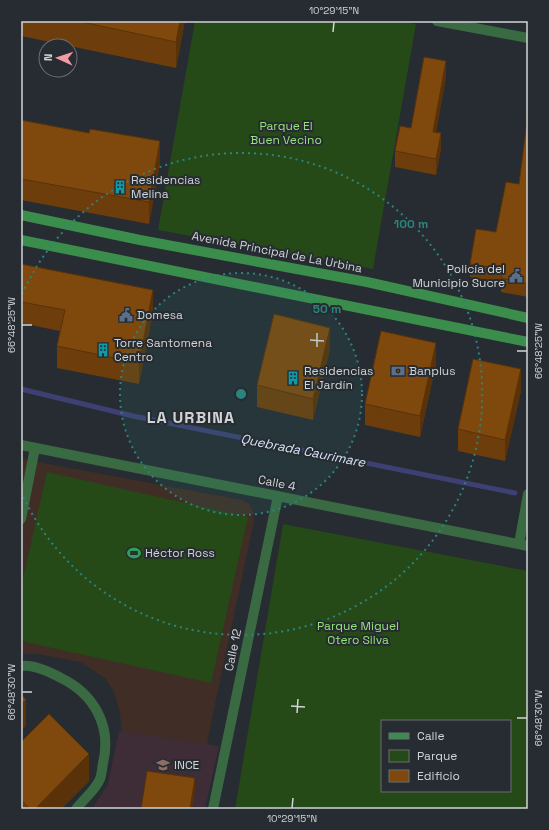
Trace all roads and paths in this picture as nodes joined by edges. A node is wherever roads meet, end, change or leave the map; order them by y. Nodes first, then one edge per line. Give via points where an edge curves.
1 (437, 21) edge
2 (528, 38) edge
3 (21, 215) edge
4 (21, 240) edge
5 (528, 318) edge
6 (528, 342) edge
7 (21, 445) edge
8 (35, 448) junction
9 (528, 494) edge
10 (278, 496) junction
11 (21, 519) edge
12 (523, 545) edge
13 (21, 666) edge
14 (76, 809) edge
15 (213, 809) edge

1 - 2 street
3 - 5 main road, Avenida Principal de La Urbina via 367,282
4 - 6 main road
7 - 8 street, Calle 4
8 - 10 street, Calle 4
8 - 11 street
9 - 12 street
10 - 12 street, Calle 4
10 - 15 street, Calle 12
13 - 14 street via 48,671 70,682 88,696 101,716 106,740 99,780

